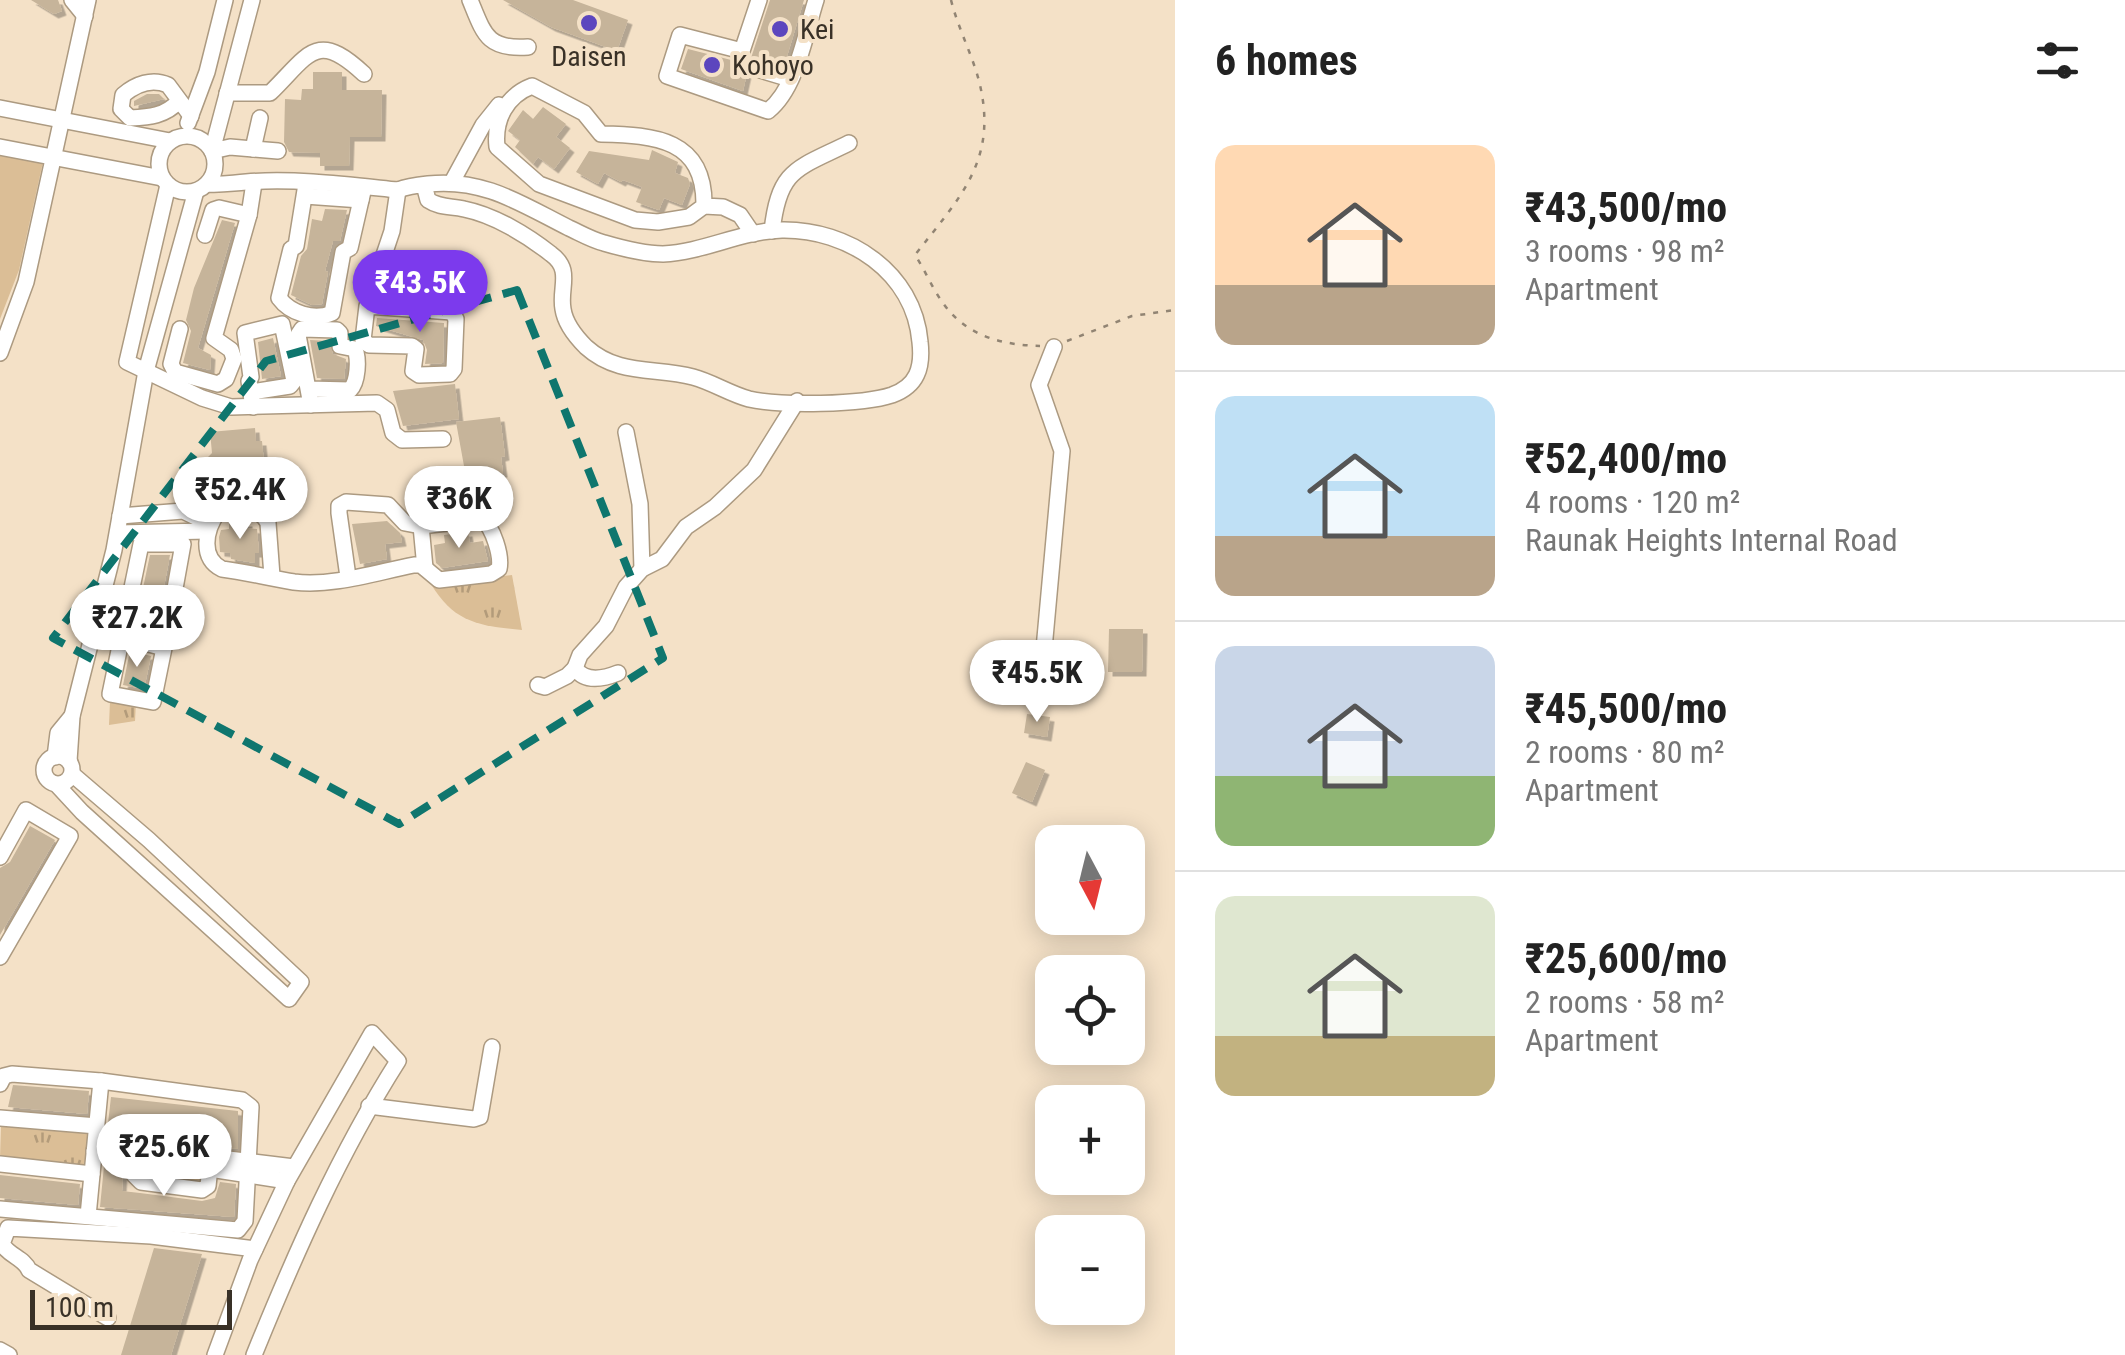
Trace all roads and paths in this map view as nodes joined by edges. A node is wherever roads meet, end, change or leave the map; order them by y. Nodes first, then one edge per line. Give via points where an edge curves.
1 (72, 0) edge
2 (225, 0) edge
3 (252, 0) edge
4 (470, 0) edge
5 (759, 0) edge
6 (816, 0) edge
7 (951, 0) edge
8 (87, 8) edge
9 (528, 47) dead end
10 (760, 70) dead end
11 (364, 74) dead end
12 (790, 79) junction
13 (228, 93) junction
14 (178, 101) dead end
15 (500, 102) dead end
16 (0, 108) edge
17 (190, 116) junction
18 (260, 118) dead end
19 (63, 120) junction
20 (176, 138) junction
21 (849, 143) dead end
22 (0, 147) edge
23 (254, 149) junction
24 (212, 151) junction
25 (278, 151) dead end
26 (52, 157) junction
27 (206, 181) junction
28 (165, 182) junction
29 (452, 182) junction
30 (249, 183) junction
31 (424, 185) junction
32 (305, 190) junction
33 (398, 190) junction
34 (363, 194) junction
35 (704, 206) junction
36 (249, 216) junction
37 (772, 231) junction
38 (752, 234) junction
39 (205, 235) dead end
40 (367, 306) junction
41 (1175, 310) edge
42 (180, 329) dead end
43 (1054, 347) junction
44 (0, 353) edge
45 (146, 370) junction
46 (310, 397) junction
47 (252, 400) junction
48 (797, 401) junction
49 (626, 432) dead end
50 (443, 438) dead end
51 (421, 526) junction
52 (208, 528) junction
53 (117, 533) junction
54 (139, 554) junction
55 (426, 568) junction
56 (642, 569) junction
57 (272, 576) junction
58 (348, 578) junction
59 (130, 597) junction
60 (99, 618) junction
61 (123, 630) junction
62 (574, 668) junction
63 (618, 673) dead end
64 (1042, 682) dead end
65 (538, 685) dead end
66 (65, 764) junction
67 (58, 785) junction
68 (0, 857) edge
69 (0, 957) edge
70 (492, 1048) dead end
71 (101, 1080) junction
72 (0, 1084) edge
73 (369, 1106) junction
74 (0, 1118) edge
75 (97, 1126) junction
76 (94, 1151) junction
77 (136, 1156) junction
78 (211, 1163) junction
79 (0, 1164) edge
80 (249, 1168) junction
81 (92, 1174) junction
82 (290, 1174) junction
83 (0, 1209) edge
84 (88, 1216) junction
85 (255, 1249) junction
86 (108, 1318) dead end
87 (0, 1350) edge
88 (8, 1355) edge
89 (215, 1355) edge
90 (254, 1355) edge

1 - 8 street
2 - 17 street
3 - 13 street
4 - 9 street via 493,42
5 - 12 street via 742,51 680,35 667,76 768,112
6 - 12 street
7 - 43 path via 979,82 983,154 967,189 915,254 942,302 982,337
8 - 19 street
10 - 12 street
11 - 13 street via 326,48 313,51 270,92
13 - 24 street
14 - 17 street
15 - 29 street
16 - 19 street
17 - 20 street
18 - 23 street
19 - 20 street
19 - 26 street
20 - 24 street via 200,139
20 - 28 street via 160,154
21 - 37 street via 798,168 783,185
22 - 26 street
23 - 24 street
23 - 25 street
24 - 27 street
26 - 28 street
26 - 44 street via 26,282
27 - 28 street via 186,192
27 - 30 street via 238,175
27 - 45 street
28 - 45 street via 127,362
29 - 31 street
29 - 38 street via 489,188 600,243 661,254
30 - 32 street
30 - 36 street
31 - 33 street
31 - 48 street via 434,204 513,229 556,257 566,276 562,306 568,325 587,348 622,369 691,376 751,399
32 - 34 street
32 - 34 street via 279,298 292,312 325,316 332,313 342,252 350,248
33 - 34 street
33 - 40 street
35 - 35 street via 689,217 635,220 538,184 497,147 501,112 532,86 584,113 601,134 659,138 689,155 704,188
35 - 38 street via 740,215
36 - 39 street via 213,210
36 - 42 street via 214,338 234,359 226,379 218,384 174,372
37 - 38 street
37 - 48 street via 826,235 870,254 913,307 920,342 918,377 906,390 873,401
40 - 40 street via 452,312 454,369 418,374 412,346 369,344
41 - 43 path via 1132,316
43 - 64 street via 1039,385 1062,451
45 - 47 street via 232,408
45 - 53 street
46 - 46 street via 298,335 336,330 340,346 358,354 354,386
46 - 47 street
46 - 50 street via 378,403 402,440
47 - 47 street via 245,333 282,324 294,381
48 - 56 street via 754,470 686,527 662,559
49 - 56 street via 640,504
51 - 55 street
51 - 55 street via 486,521 501,561 491,574 439,580
51 - 58 street via 406,523 388,505 342,503
52 - 53 street
52 - 57 street via 208,556 218,568
52 - 57 street via 218,512 253,510 264,516
53 - 54 street
53 - 60 street
54 - 59 street
54 - 59 street via 142,544 183,544 172,605
55 - 58 street via 414,564
56 - 62 street
57 - 58 street via 294,582
59 - 61 street
60 - 61 street
60 - 66 street
61 - 61 street via 164,648 153,702 110,694
62 - 63 street via 590,678
62 - 65 street
66 - 67 street via 66,782
66 - 67 street via 45,765 49,782
66 - 67 street via 301,982 288,998
68 - 69 street via 28,810 70,836
70 - 73 street via 480,1116 474,1119
71 - 72 street via 12,1074
71 - 75 street
71 - 80 street via 248,1103
73 - 82 street via 398,1061 372,1032
73 - 90 street
74 - 75 street
75 - 76 street
76 - 77 street
76 - 81 street
77 - 78 street via 134,1175 141,1182 206,1189
77 - 78 street via 138,1136 148,1127 210,1134
78 - 80 street
79 - 81 street
80 - 82 street
80 - 84 street via 245,1221 238,1230
81 - 84 street
82 - 85 street
83 - 84 street
85 - 86 street via 8,1228 6,1252
85 - 89 street
87 - 88 street

